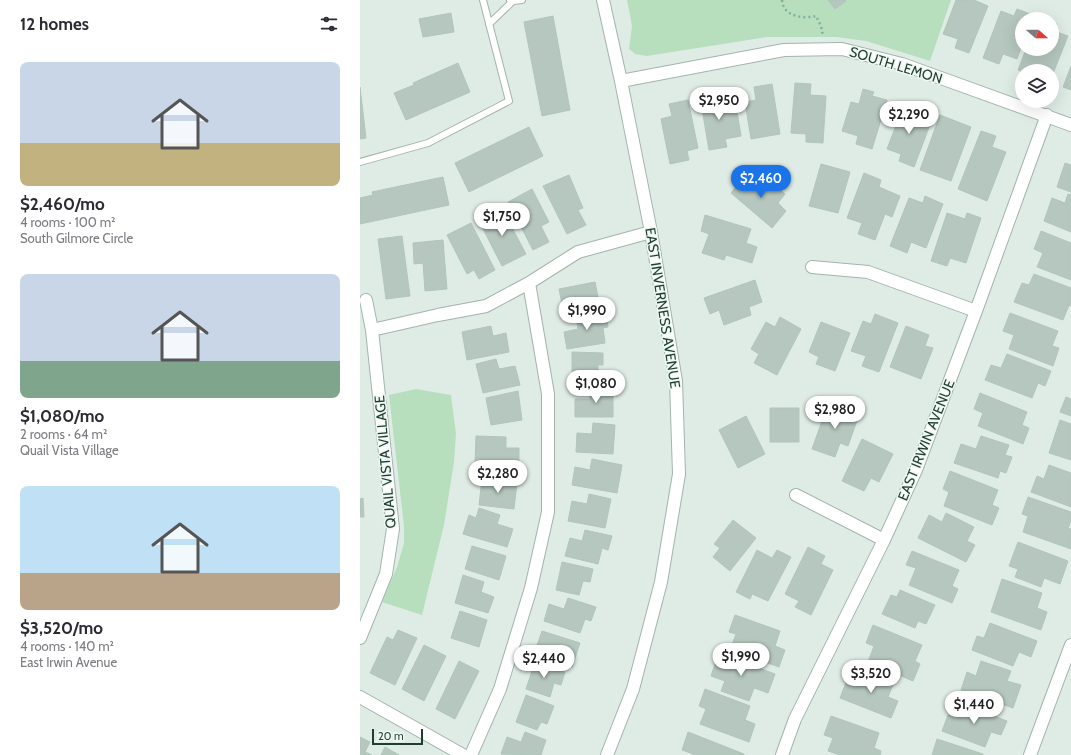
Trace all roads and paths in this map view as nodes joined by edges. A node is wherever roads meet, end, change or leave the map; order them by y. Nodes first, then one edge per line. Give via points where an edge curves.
1 (483, 0) edge
2 (522, 0) edge
3 (603, 0) edge
4 (782, 0) edge
5 (511, 1) edge
6 (489, 24) junction
7 (826, 49) junction
8 (621, 81) junction
9 (1047, 115) junction
10 (1071, 125) edge
11 (360, 162) edge
12 (651, 232) junction
13 (812, 267) dead end
14 (529, 283) junction
15 (366, 300) dead end
16 (976, 311) junction
17 (372, 330) junction
18 (796, 495) dead end
19 (884, 540) junction
20 (360, 638) edge
21 (1071, 645) edge
22 (360, 697) edge
23 (463, 755) edge
24 (471, 755) edge
25 (607, 755) edge
26 (782, 755) edge
27 (1030, 755) edge

1 - 6 lane
2 - 5 lane
3 - 8 street, EAST INVERNESS AVENUE
4 - 7 path via 782,5 798,17 816,16
5 - 6 lane
6 - 11 lane via 509,101 428,144
7 - 8 street, SOUTH LEMON via 784,50
7 - 9 street, SOUTH LEMON via 842,49 902,64
8 - 12 street, EAST INVERNESS AVENUE
9 - 10 street, SOUTH LEMON
9 - 16 street, EAST IRWIN AVENUE
12 - 14 street via 578,252
12 - 25 street, EAST INVERNESS AVENUE via 676,381 679,474 661,582 632,689
13 - 16 street via 868,272
14 - 17 street via 486,306
14 - 24 street via 548,394 548,512 531,588 500,689
15 - 17 street, QUAIL VISTA VILLAGE
16 - 19 street, EAST IRWIN AVENUE via 916,470
17 - 20 street, QUAIL VISTA VILLAGE via 393,529 386,574
18 - 19 street
19 - 26 street, EAST IRWIN AVENUE via 795,719
21 - 27 street
22 - 23 street

